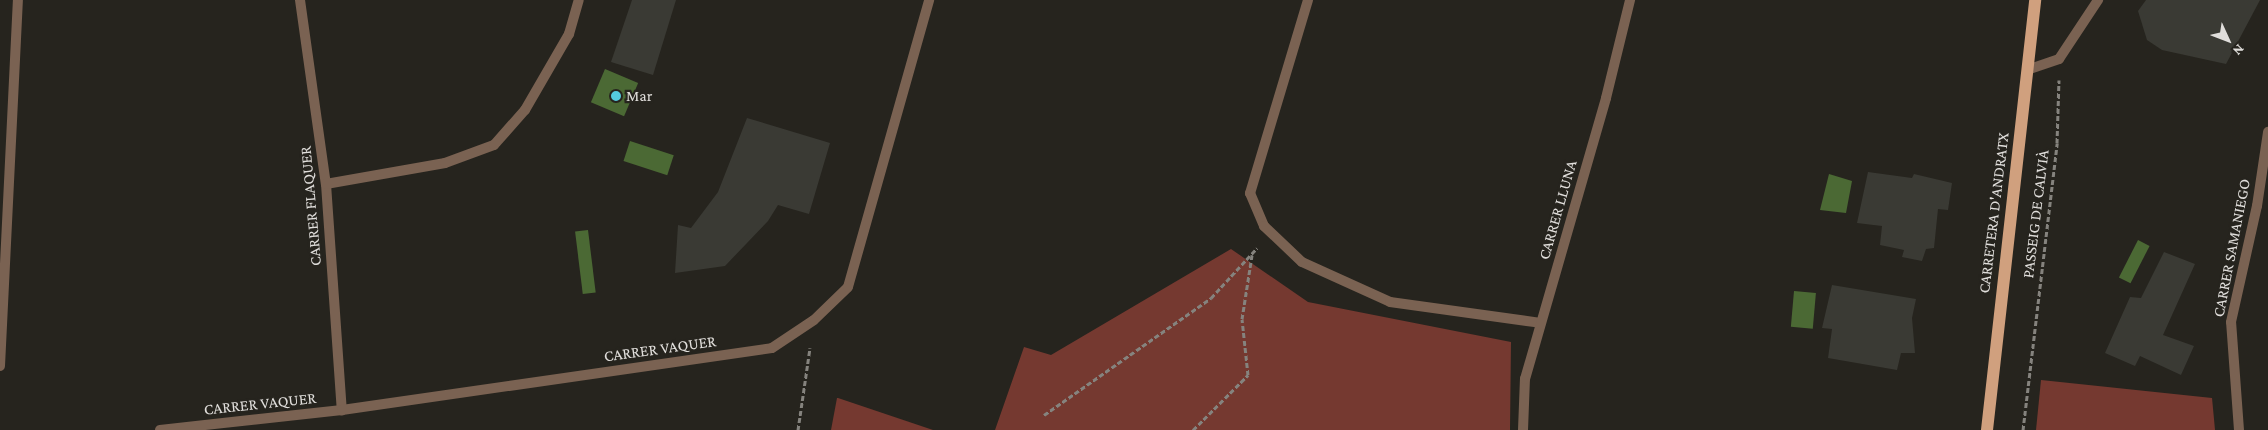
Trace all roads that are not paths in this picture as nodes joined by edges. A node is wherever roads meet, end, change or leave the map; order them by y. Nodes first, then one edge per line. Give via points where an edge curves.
1 (18, 0) edge
2 (300, 0) edge
3 (579, 0) edge
4 (929, 0) edge
5 (1308, 0) edge
6 (1630, 0) edge
7 (2035, 0) edge
8 (2098, 0) edge
9 (2027, 70) junction
10 (2268, 132) edge
11 (326, 184) junction
12 (1541, 323) junction
13 (0, 366) edge
14 (342, 410) junction
15 (160, 430) edge
16 (1523, 430) edge
17 (1987, 430) edge
18 (2238, 430) edge

1 - 13 street
2 - 11 street, CARRER FLAQUER
3 - 11 street via 569,34 525,110 494,145 445,163
4 - 14 street, CARRER VAQUER via 848,287 814,320 772,348
5 - 12 street via 1250,193 1264,226 1302,262 1390,302
6 - 12 street, CARRER LLUNA via 1606,98
7 - 9 main road, CARRETERA D'ANDRATX
8 - 9 street via 2059,59
9 - 17 main road, CARRETERA D'ANDRATX
10 - 18 street, CARRER SAMANIEGO via 2231,322
11 - 14 street, CARRER FLAQUER
12 - 16 street, CARRER LLUNA via 1524,379
14 - 15 street, CARRER VAQUER

